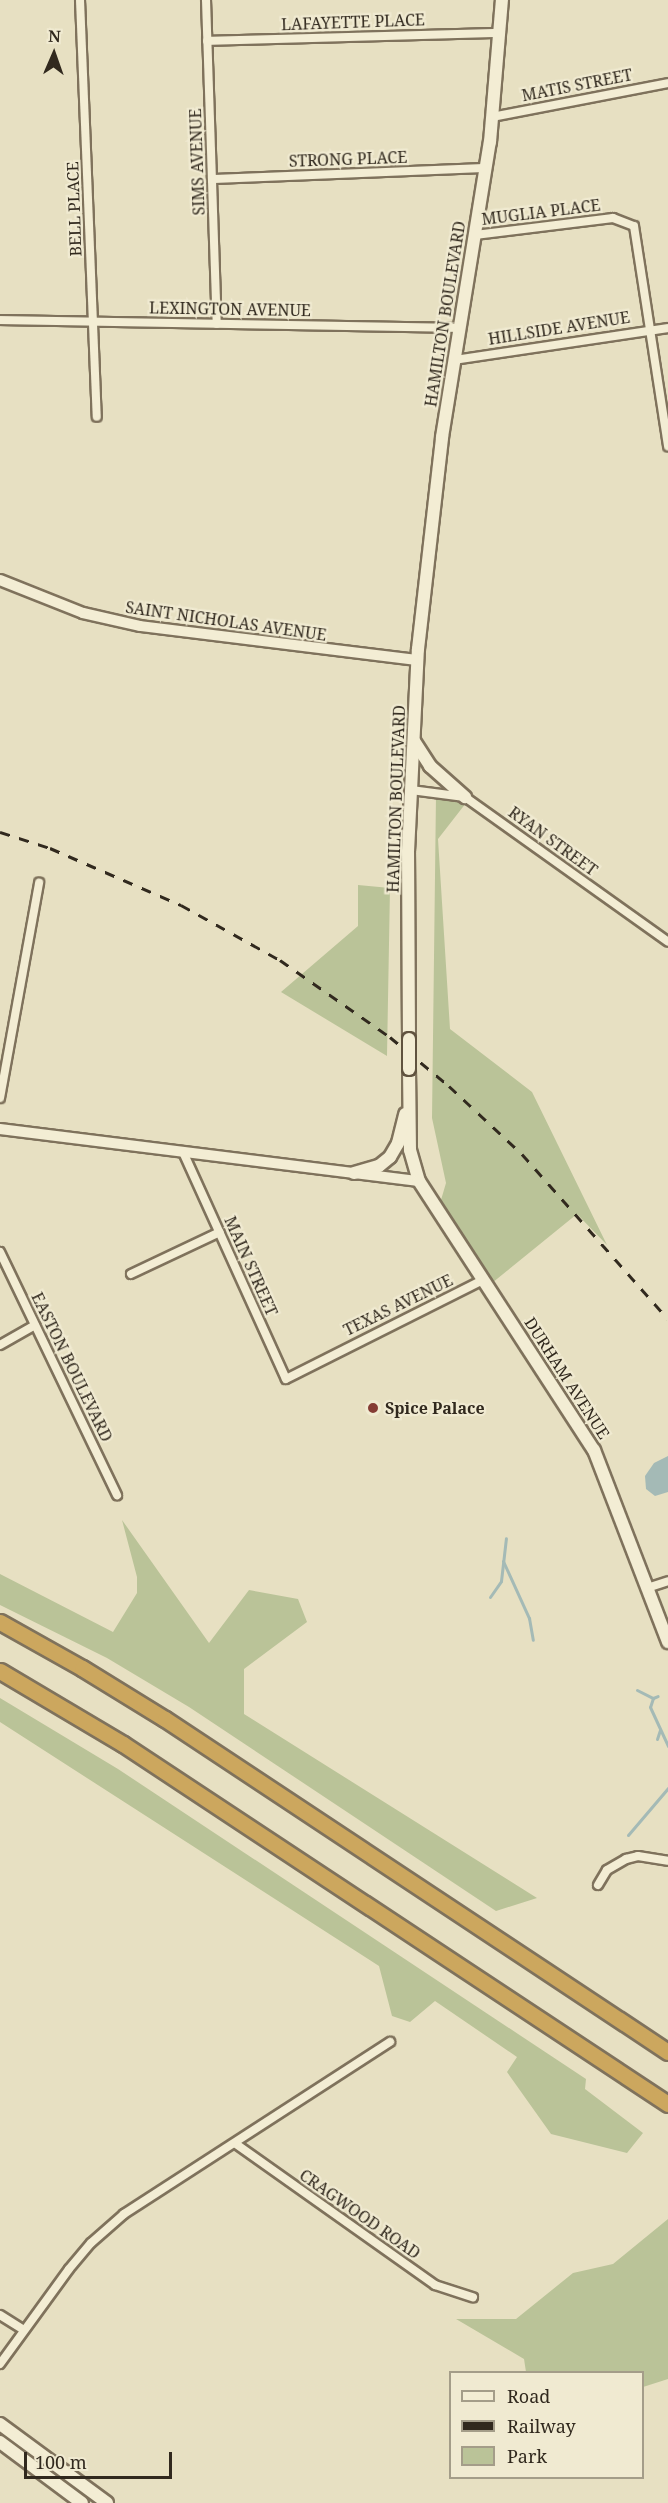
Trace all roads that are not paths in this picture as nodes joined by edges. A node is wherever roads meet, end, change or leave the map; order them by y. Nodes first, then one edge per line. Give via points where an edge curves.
1 (80, 0) edge
2 (206, 0) edge
3 (502, 0) edge
4 (499, 33) junction
5 (207, 41) junction
6 (668, 83) edge
7 (492, 117) junction
8 (486, 168) junction
9 (212, 179) junction
10 (475, 235) junction
11 (0, 320) edge
12 (93, 322) junction
13 (218, 324) junction
14 (459, 328) junction
15 (668, 328) edge
16 (648, 330) junction
17 (454, 360) junction
18 (97, 417) dead end
19 (668, 446) edge
20 (0, 580) edge
21 (418, 660) junction
22 (414, 740) junction
23 (411, 790) junction
24 (465, 797) junction
25 (39, 883) dead end
26 (668, 942) edge
27 (410, 1095) junction
28 (0, 1098) edge
29 (0, 1129) edge
30 (183, 1152) junction
31 (354, 1173) junction
32 (419, 1181) junction
33 (220, 1232) junction
34 (0, 1252) edge
35 (131, 1274) dead end
36 (483, 1280) junction
37 (35, 1325) junction
38 (0, 1345) edge
39 (298, 1370) joint
40 (117, 1495) dead end
41 (668, 1581) edge
42 (647, 1588) junction
43 (0, 1622) edge
44 (668, 1642) edge
45 (0, 1671) edge
46 (668, 1861) edge
47 (598, 1885) dead end
48 (390, 2042) dead end
49 (668, 2052) edge
50 (668, 2104) edge
51 (236, 2144) junction
52 (473, 2297) dead end
53 (0, 2315) edge
54 (24, 2330) junction
55 (0, 2364) edge
56 (0, 2424) edge
57 (0, 2442) edge
58 (82, 2503) edge
59 (107, 2503) edge

1 - 12 street, BELL PLACE
2 - 5 street, SIMS AVENUE
3 - 4 main road, HAMILTON BOULEVARD
4 - 5 street, LAFAYETTE PLACE
4 - 7 main road, HAMILTON BOULEVARD
5 - 9 street, SIMS AVENUE
6 - 7 street, MATIS STREET
7 - 8 main road, HAMILTON BOULEVARD
8 - 9 street, STRONG PLACE
8 - 10 main road, HAMILTON BOULEVARD
9 - 13 street, SIMS AVENUE
10 - 14 main road, HAMILTON BOULEVARD
10 - 16 street, MUGLIA PLACE via 610,218 634,226
11 - 12 street, LEXINGTON AVENUE
12 - 13 street, LEXINGTON AVENUE
12 - 18 street, BELL PLACE
13 - 14 street, LEXINGTON AVENUE
14 - 17 main road, HAMILTON BOULEVARD
15 - 16 street, HILLSIDE AVENUE
16 - 17 street, HILLSIDE AVENUE
16 - 19 street
17 - 21 main road, HAMILTON BOULEVARD
20 - 21 street, SAINT NICHOLAS AVENUE via 82,613 140,627
21 - 22 main road, HAMILTON BOULEVARD
22 - 23 main road, HAMILTON BOULEVARD
22 - 24 main road via 430,766
23 - 24 street, RYAN STREET
23 - 27 main road, HAMILTON BOULEVARD, bridge
24 - 26 street, RYAN STREET
25 - 28 street
27 - 31 main road via 398,1143 390,1157 379,1166
27 - 32 main road, HAMILTON BOULEVARD via 410,1150
29 - 30 street
30 - 31 street
30 - 33 street, MAIN STREET
31 - 32 street
32 - 36 main road, DURHAM AVENUE
33 - 35 street
33 - 39 street, MAIN STREET via 286,1379
34 - 37 street, EASTON BOULEVARD
36 - 39 street, TEXAS AVENUE
36 - 42 main road, DURHAM AVENUE via 594,1450
37 - 38 street
37 - 40 street, EASTON BOULEVARD
41 - 42 street
42 - 44 main road, DURHAM AVENUE
43 - 49 highway via 165,1719
45 - 50 highway via 123,1744
46 - 47 street via 626,1859 607,1870
48 - 51 street
51 - 52 street, CRAGWOOD ROAD via 435,2285
51 - 54 street via 124,2214 97,2237
53 - 54 street
54 - 55 street
56 - 59 main road
57 - 58 main road

